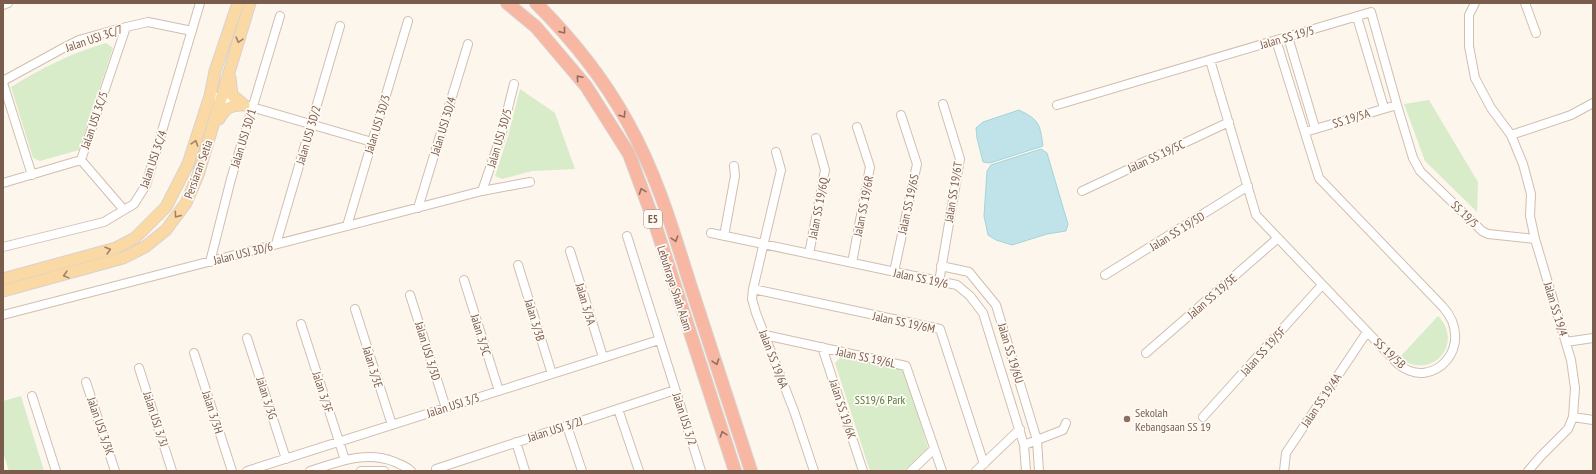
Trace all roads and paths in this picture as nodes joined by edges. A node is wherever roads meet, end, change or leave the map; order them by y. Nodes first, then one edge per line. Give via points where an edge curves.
1 (8, 3) edge
2 (200, 3) edge
3 (238, 3) edge
4 (250, 3) edge
5 (507, 3) edge
6 (536, 3) edge
7 (1475, 3) edge
8 (1525, 3) edge
9 (3, 5) edge
10 (280, 16) dead end
11 (1357, 17) junction
12 (408, 21) dead end
13 (340, 26) dead end
14 (126, 27) junction
15 (192, 31) junction
16 (1536, 33) dead end
17 (1288, 37) junction
18 (1276, 40) junction
19 (468, 44) dead end
20 (1210, 60) junction
21 (229, 73) junction
22 (3, 82) edge
23 (514, 84) dead end
24 (210, 96) junction
25 (222, 98) junction
26 (1593, 103) edge
27 (943, 104) dead end
28 (1057, 105) dead end
29 (1397, 105) junction
30 (248, 106) junction
31 (1384, 108) junction
32 (901, 115) dead end
33 (1229, 122) junction
34 (311, 124) junction
35 (857, 128) dead end
36 (1316, 128) junction
37 (212, 131) junction
38 (1305, 132) junction
39 (1511, 135) junction
40 (816, 138) dead end
41 (372, 142) junction
42 (776, 152) dead end
43 (1413, 158) joint
44 (81, 160) junction
45 (734, 166) dead end
46 (32, 174) junction
47 (530, 182) dead end
48 (3, 183) edge
49 (1248, 186) junction
50 (482, 191) junction
51 (1082, 191) dead end
52 (418, 208) junction
53 (124, 210) junction
54 (347, 226) junction
55 (711, 233) dead end
56 (627, 236) dead end
57 (724, 236) junction
58 (1278, 238) junction
59 (1535, 239) junction
60 (276, 244) junction
61 (765, 245) junction
62 (3, 247) edge
63 (570, 251) dead end
64 (808, 254) junction
65 (210, 262) junction
66 (852, 263) junction
67 (518, 265) dead end
68 (941, 266) junction
69 (894, 272) junction
70 (1106, 275) dead end
71 (3, 279) edge
72 (464, 280) dead end
73 (939, 282) junction
74 (1322, 284) junction
75 (753, 289) junction
76 (3, 291) edge
77 (410, 294) dead end
78 (355, 309) dead end
79 (3, 315) edge
80 (301, 324) dead end
81 (1367, 332) junction
82 (765, 335) junction
83 (247, 338) dead end
84 (1593, 338) edge
85 (659, 340) junction
86 (1566, 342) junction
87 (822, 347) junction
88 (194, 353) dead end
89 (1146, 353) dead end
90 (603, 357) junction
91 (138, 368) dead end
92 (552, 374) junction
93 (86, 382) dead end
94 (675, 390) junction
95 (498, 391) junction
96 (32, 396) dead end
97 (446, 408) junction
98 (618, 409) junction
99 (1203, 417) dead end
100 (1573, 417) junction
101 (1593, 420) edge
102 (1066, 423) dead end
103 (392, 425) junction
104 (567, 426) junction
105 (1020, 429) junction
106 (1037, 440) junction
107 (339, 442) junction
108 (516, 442) junction
109 (1024, 445) junction
110 (934, 449) junction
111 (286, 459) junction
112 (345, 460) junction
113 (984, 464) junction
114 (436, 469) dead end
115 (56, 471) edge
116 (115, 471) edge
117 (172, 471) edge
118 (232, 471) edge
119 (247, 471) edge
120 (310, 471) edge
121 (361, 471) edge
122 (384, 471) edge
123 (411, 471) edge
124 (525, 471) edge
125 (582, 471) edge
126 (639, 471) edge
127 (701, 471) edge
128 (735, 471) edge
129 (751, 471) edge
130 (814, 471) edge
131 (863, 471) edge
132 (910, 471) edge
133 (942, 471) edge
134 (976, 471) edge
135 (1026, 471) edge
136 (1039, 471) edge
137 (1284, 471) edge
138 (1528, 471) edge

1 - 9 street
2 - 15 street, Jalan USJ 3C/4
3 - 24 main road, Persiaran Setia via 215,71
4 -> 21 main road, Persiaran Setia
128 -> 5 highway, Lebuhraya Shah Alam / E5 via 655,224 629,154 586,86 536,27
6 -> 129 highway, Lebuhraya Shah Alam / E5 via 557,24 594,70 628,123 653,175
7 - 39 street, Jalan SS 19/4 via 1469,15 1469,46 1476,78 1491,108
8 - 16 street
10 - 30 street, Jalan USJ 3D/1
11 - 17 street, Jalan SS 19/5
11 - 29 street, Jalan SS 19/5 via 1371,12
11 - 31 street
12 - 41 street, Jalan USJ 3D/3
13 - 34 street, Jalan USJ 3D/2
14 - 15 street, Jalan USJ 3C/7 via 148,22
14 - 22 street, Jalan USJ 3C/7 via 66,46
14 - 44 street, Jalan USJ 3C/5
15 - 53 street, Jalan USJ 3C/4 via 146,185 134,204
17 - 18 street, Jalan SS 19/5
17 - 36 street
18 - 20 street, Jalan SS 19/5
18 - 38 street, SS 19/5B
19 - 52 street, Jalan USJ 3D/4
20 - 28 street, Jalan SS 19/5
20 - 33 street, SS 19/5B
21 - 25 main road, Persiaran Setia
21 - 30 main road via 232,95
22 - 46 street
23 - 50 street, Jalan USJ 3D/5 via 501,136
24 - 25 street
71 -> 24 main road, Persiaran Setia via 116,248 135,238 166,207 178,186 188,164
25 - 30 street
25 - 37 main road, Persiaran Setia
26 - 39 street via 1571,115
27 - 68 street, Jalan SS 19/6T via 960,159
29 - 31 street, SS 19/5A
29 - 43 street, Jalan SS 19/5
30 - 34 street
30 - 37 main road via 233,105 228,108
30 - 65 street, Jalan USJ 3D/1
31 - 36 street, SS 19/5A
32 - 69 street, Jalan SS 19/6S via 917,164
33 - 49 street, SS 19/5B
33 - 51 street, Jalan SS 19/5C
34 - 41 street
34 - 60 street, Jalan USJ 3D/2
35 - 66 street, Jalan SS 19/6R via 870,167
36 - 38 street, SS 19/5A
37 -> 76 main road, Persiaran Setia via 198,176 186,203 166,230 145,247 122,258
38 - 81 street, SS 19/5B via 1319,178 1449,314 1456,338 1452,352 1444,363 1437,368 1420,372 1403,368
39 - 59 street, Jalan SS 19/4 via 1523,164 1531,194 1530,216
40 - 64 street, Jalan SS 19/6Q via 825,170
41 - 54 street, Jalan USJ 3D/3
42 - 61 street, Jalan SS 19/6A via 781,170
43 - 59 street, SS 19/5 via 1420,172 1482,231 1488,234
44 - 46 street, Jalan USJ 3C/5
44 - 53 street
45 - 57 street via 735,176
46 - 48 street, Jalan USJ 3C/5
47 - 50 street, Jalan USJ 3D/6
49 - 58 street, SS 19/5B via 1256,215
49 - 70 street, Jalan SS 19/5D
50 - 52 street, Jalan USJ 3D/6
52 - 54 street, Jalan USJ 3D/6
53 - 62 street, Jalan USJ 3C/4 via 104,222
54 - 60 street, Jalan USJ 3D/6
55 - 57 street, Jalan SS 19/6
56 - 85 street
57 - 61 street, Jalan SS 19/6
58 - 74 street, SS 19/5B
58 - 89 street, Jalan SS 19/5E
59 - 86 street, Jalan SS 19/4
60 - 65 street, Jalan USJ 3D/6
61 - 64 street, Jalan SS 19/6
61 - 75 street, Jalan SS 19/6A
63 - 90 street, Jalan 3/3A
64 - 66 street, Jalan SS 19/6
65 - 79 street, Jalan USJ 3D/6
66 - 69 street, Jalan SS 19/6
67 - 92 street, Jalan 3/3B
68 - 73 street, Jalan SS 19/6T
68 - 106 street, Jalan SS 19/6U via 968,272 996,305
69 - 73 street, Jalan SS 19/6
72 - 95 street, Jalan 3/3C
73 - 105 street, Jalan SS 19/6 via 957,285 970,296 983,313
74 - 81 street, SS 19/5B
74 - 99 street, Jalan SS 19/5F
75 - 82 street, Jalan SS 19/6A via 752,299
75 - 113 street, Jalan SS 19/6M via 940,329
77 - 97 street, Jalan USJ 3/3D
78 - 103 street, Jalan 3/3E
80 - 107 street, Jalan 3/3F
81 - 137 street, Jalan SS 19/4A via 1286,453
82 - 87 street, Jalan SS 19/6L
82 - 130 street, Jalan SS 19/6A
83 - 111 street, Jalan 3/3G
84 - 86 street
85 - 90 street, Jalan USJ 3/3
85 - 94 street, Jalan USJ 3/2
86 - 100 street, Jalan SS 19/4 via 1575,388
87 - 110 street, Jalan SS 19/6L via 906,366
87 - 131 street, Jalan SS 19/6K
88 - 118 street, Jalan 3/3H
90 - 92 street, Jalan USJ 3/3
91 - 117 street, Jalan USJ 3/3J
92 - 95 street, Jalan USJ 3/3
93 - 116 street, Jalan USJ 3/3K
94 - 98 street, Jalan USJ 3/2J
94 - 127 street, Jalan USJ 3/2
95 - 97 street, Jalan USJ 3/3
96 - 115 street
97 - 103 street, Jalan USJ 3/3
98 - 104 street, Jalan USJ 3/2J
98 - 126 street
100 - 101 street
100 - 138 street, Jalan SS 19/4 via 1565,433
102 - 106 street via 1063,430
103 - 107 street, Jalan USJ 3/3
104 - 108 street, Jalan USJ 3/2J
104 - 125 street
105 - 109 street, Jalan SS 19/6
105 - 113 street
106 - 109 street
106 - 136 street, Jalan SS 19/6U
107 - 111 street, Jalan USJ 3/3
107 - 112 street, Jalan 3/3F
108 - 114 street, Jalan USJ 3/2J
108 - 124 street
109 - 135 street, Jalan SS 19/6
110 - 132 street
110 - 133 street, Jalan SS 19/6L
111 - 119 street, Jalan USJ 3/3
112 - 120 street
112 - 123 street via 371,456 407,467
113 - 134 street
121 - 122 street

